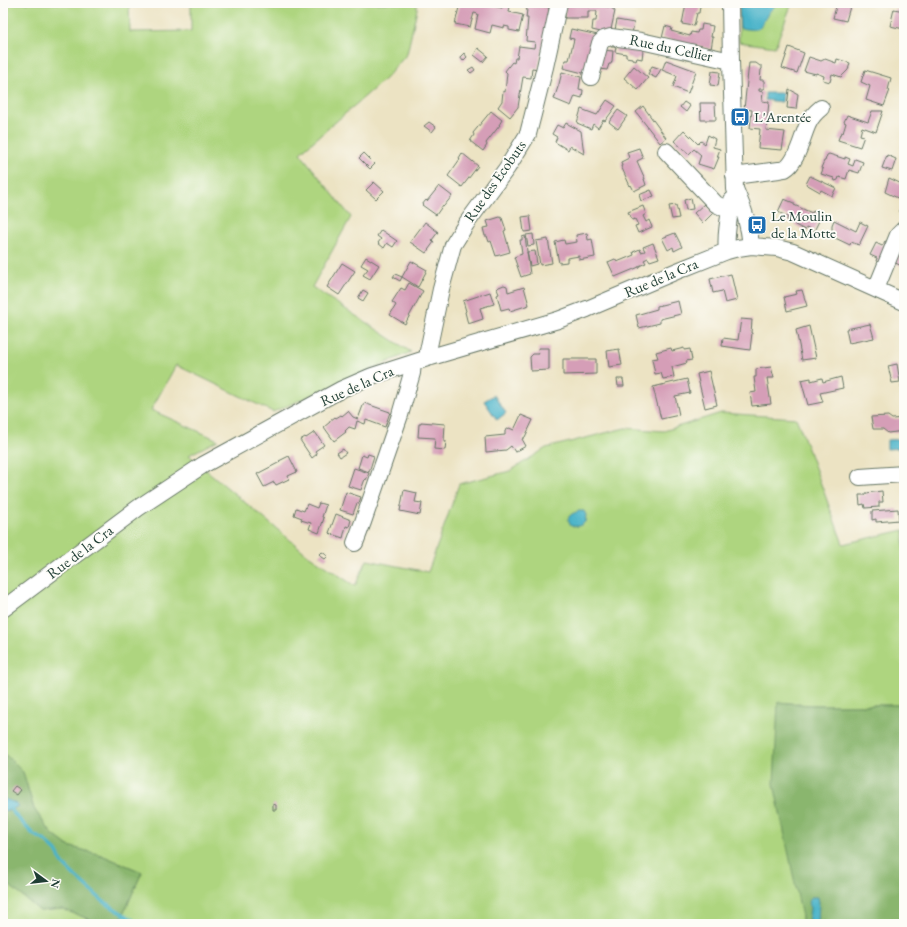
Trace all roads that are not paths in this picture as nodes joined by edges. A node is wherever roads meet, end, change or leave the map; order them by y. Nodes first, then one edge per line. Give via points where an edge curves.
1 (559, 3) edge
2 (730, 3) edge
3 (731, 61) junction
4 (591, 78) dead end
5 (821, 108) dead end
6 (666, 151) dead end
7 (734, 182) junction
8 (730, 211) junction
9 (904, 229) edge
10 (751, 246) junction
11 (727, 251) junction
12 (876, 289) junction
13 (904, 302) edge
14 (431, 357) junction
15 (413, 363) junction
16 (904, 474) edge
17 (860, 477) dead end
18 (355, 543) dead end
19 (3, 609) edge

1 - 14 street, Rue des Ecobuts via 528,134 453,245 428,351
2 - 3 street
3 - 4 street, Rue du Cellier via 642,41 611,37 600,43
3 - 7 street
5 - 7 street via 809,121 789,166
6 - 8 street via 716,204
7 - 8 street
7 - 10 street via 747,222
8 - 11 street
9 - 12 street via 898,235
10 - 11 street, Rue de la Cra
10 - 12 street, Rue de la Cra via 793,252
11 - 14 street, Rue de la Cra via 558,320
12 - 13 street, Rue de la Cra
14 - 15 street, Rue de la Cra
15 - 18 street via 400,415
15 - 19 street, Rue de la Cra via 342,389 203,465 138,508
16 - 17 street

